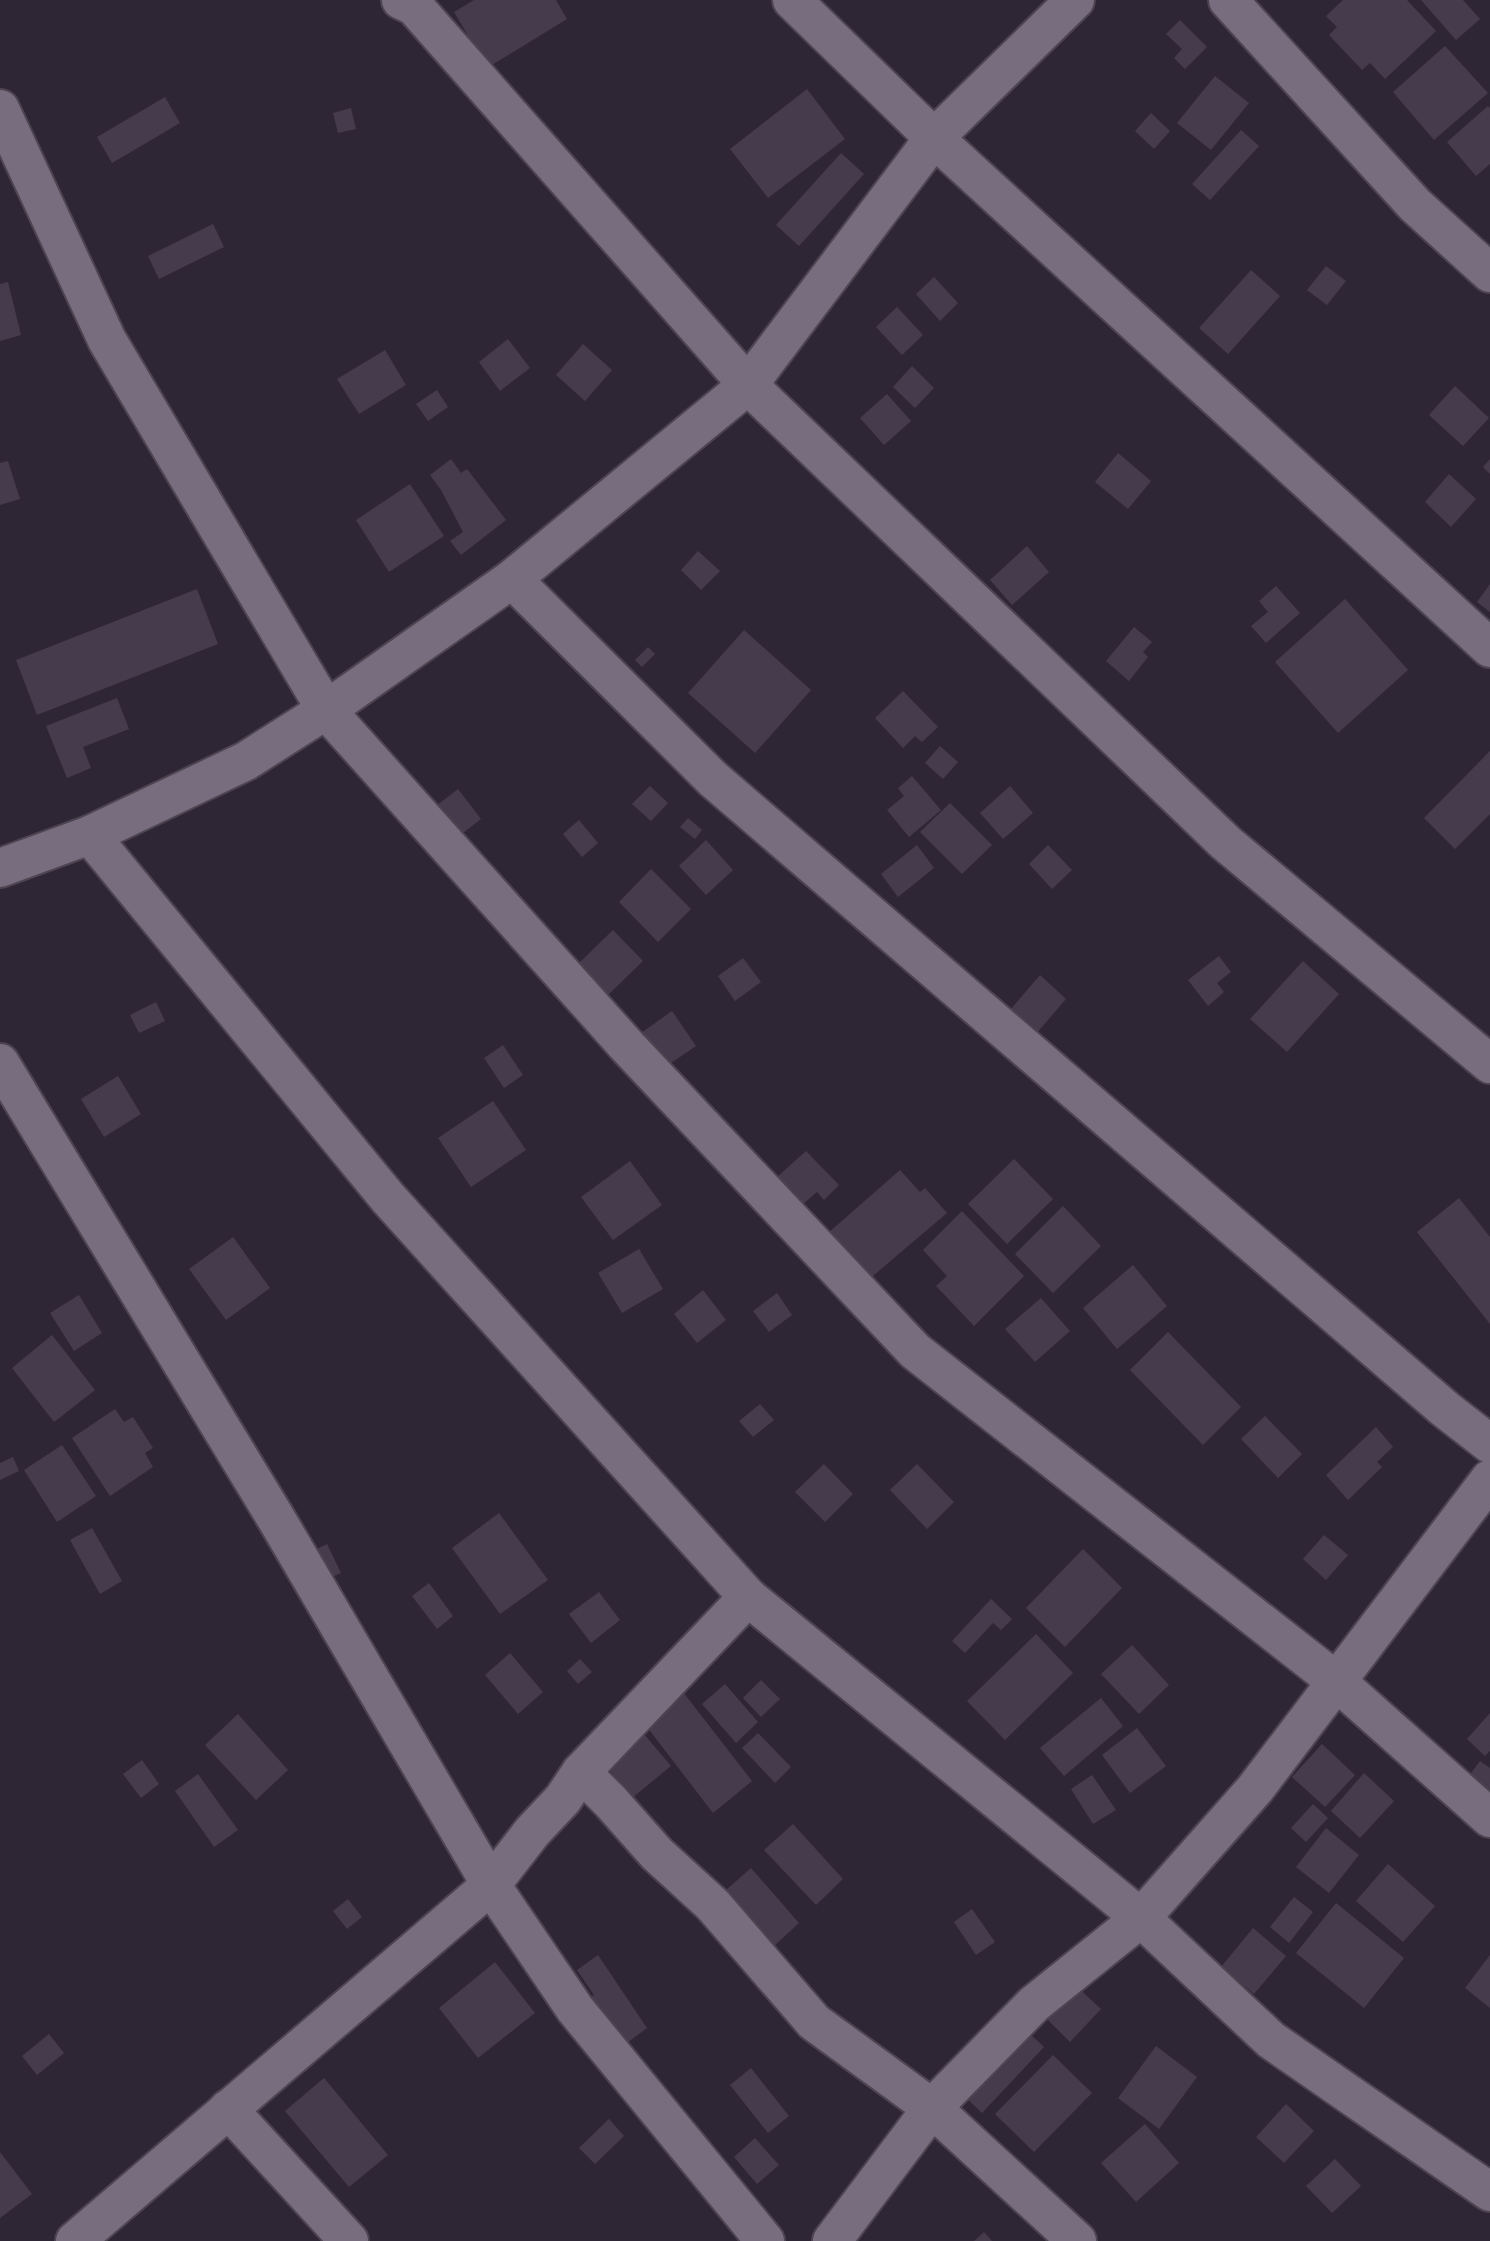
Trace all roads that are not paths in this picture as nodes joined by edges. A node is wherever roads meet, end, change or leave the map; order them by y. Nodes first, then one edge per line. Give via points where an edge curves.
1 (401, 0) edge
2 (792, 0) edge
3 (1075, 0) edge
4 (1228, 0) edge
5 (0, 109) edge
6 (934, 138) junction
7 (1490, 273) edge
8 (748, 385) junction
9 (512, 579) junction
10 (1490, 648) edge
11 (326, 710) junction
12 (90, 835) junction
13 (0, 868) edge
14 (0, 1063) edge
15 (1490, 1064) edge
16 (1490, 1444) edge
17 (1490, 1479) edge
18 (748, 1597) junction
19 (1336, 1681) junction
20 (581, 1772) junction
21 (1490, 1818) edge
22 (491, 1885) junction
23 (1141, 1918) junction
24 (932, 2108) junction
25 (228, 2109) junction
26 (1490, 2192) edge
27 (75, 2241) edge
28 (349, 2241) edge
29 (765, 2241) edge
30 (832, 2241) edge
31 (1077, 2241) edge

1 - 8 street via 414,6
2 - 6 street
3 - 6 street
4 - 7 street via 1415,205
5 - 11 street via 107,340
6 - 8 street
6 - 10 street
8 - 9 street
8 - 15 street via 1226,843
9 - 11 street
9 - 16 street via 713,779
11 - 12 street via 246,761
11 - 19 street via 627,1046 915,1351
12 - 13 street
12 - 18 street via 388,1198
14 - 22 street
17 - 19 street
18 - 20 street
18 - 23 street
19 - 21 street
19 - 23 street via 1255,1789
20 - 22 street
20 - 24 street via 657,1854 713,1905 814,2022
22 - 25 street
22 - 29 street via 575,2009
23 - 24 street via 1034,2004
23 - 26 street via 1271,2040
24 - 30 street
24 - 31 street
25 - 27 street
25 - 28 street

